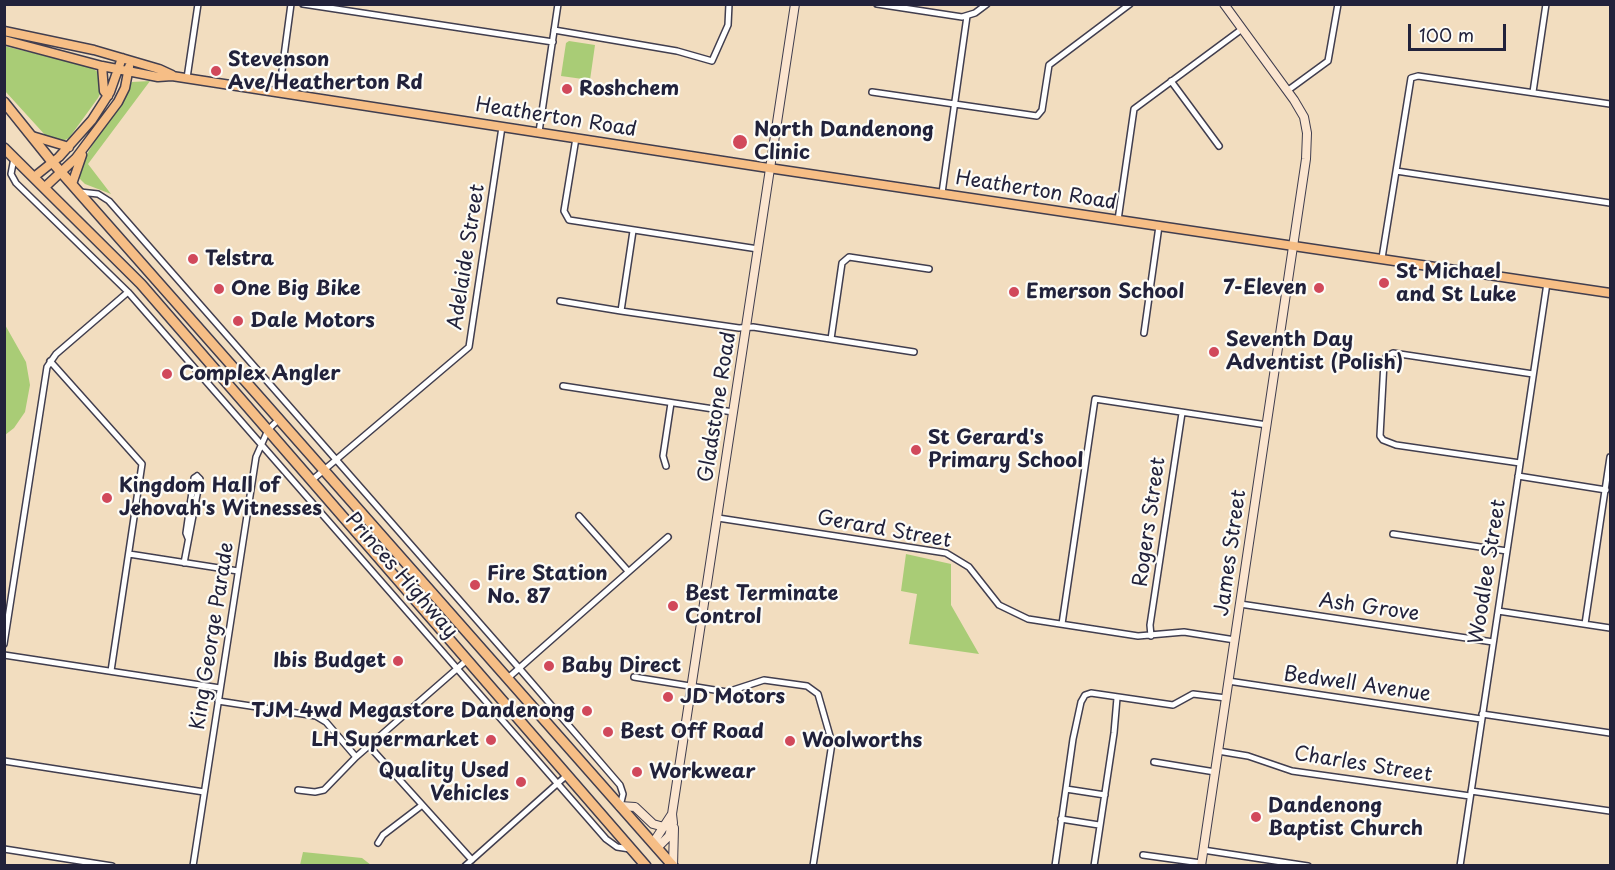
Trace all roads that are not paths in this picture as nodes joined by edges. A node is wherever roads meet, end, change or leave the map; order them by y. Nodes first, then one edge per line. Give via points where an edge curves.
1 (198, 4) edge
2 (291, 4) edge
3 (303, 4) edge
4 (558, 4) edge
5 (729, 4) edge
6 (795, 4) edge
7 (877, 4) edge
8 (987, 4) edge
9 (1130, 4) edge
10 (1224, 4) edge
11 (1338, 4) edge
12 (1546, 4) edge
13 (885, 5) edge
14 (966, 16) junction
15 (1242, 29) junction
16 (554, 30) junction
17 (4, 31) edge
18 (4, 40) edge
19 (553, 42) junction
20 (122, 58) junction
21 (131, 60) junction
22 (102, 66) junction
23 (118, 69) junction
24 (128, 71) junction
25 (172, 76) junction
26 (188, 78) junction
27 (1172, 81) junction
28 (1287, 91) junction
29 (872, 92) dead end
30 (1533, 92) junction
31 (279, 93) junction
32 (108, 96) junction
33 (4, 102) edge
34 (1611, 104) edge
35 (956, 105) junction
36 (502, 127) junction
37 (539, 132) junction
38 (32, 136) junction
39 (576, 138) junction
40 (1219, 146) dead end
41 (69, 147) junction
42 (4, 148) edge
43 (83, 149) junction
44 (14, 158) junction
45 (53, 163) junction
46 (770, 168) junction
47 (1396, 171) junction
48 (61, 172) junction
49 (34, 177) junction
50 (45, 187) junction
51 (75, 188) junction
52 (942, 193) junction
53 (1611, 203) edge
54 (1118, 220) junction
55 (1159, 226) junction
56 (633, 231) junction
57 (1293, 246) junction
58 (758, 249) junction
59 (1382, 258) junction
60 (929, 269) dead end
61 (1547, 283) junction
62 (128, 292) junction
63 (1611, 293) edge
64 (560, 301) dead end
65 (621, 310) junction
66 (747, 328) junction
67 (1144, 333) dead end
68 (831, 339) junction
69 (914, 352) dead end
70 (50, 360) junction
71 (1533, 374) junction
72 (563, 386) dead end
73 (671, 403) junction
74 (734, 412) junction
75 (1182, 412) junction
76 (280, 418) junction
77 (1267, 425) junction
78 (268, 430) junction
79 (260, 444) junction
80 (1611, 458) edge
81 (335, 461) junction
82 (1520, 463) junction
83 (666, 466) dead end
84 (325, 469) junction
85 (1518, 476) junction
86 (311, 481) junction
87 (1606, 490) junction
88 (579, 516) dead end
89 (718, 518) junction
90 (1394, 534) dead end
91 (668, 537) dead end
92 (188, 538) junction
93 (1507, 551) junction
94 (129, 554) junction
95 (184, 563) junction
96 (238, 571) junction
97 (628, 571) junction
98 (1240, 604) junction
99 (1498, 611) junction
100 (412, 614) junction
101 (428, 614) junction
102 (1062, 624) junction
103 (1585, 624) junction
104 (1611, 628) edge
105 (1151, 636) junction
106 (1235, 640) junction
107 (1493, 642) junction
108 (4, 644) edge
109 (4, 655) edge
110 (468, 659) junction
111 (458, 667) junction
112 (519, 669) junction
113 (111, 671) junction
114 (634, 677) dead end
115 (508, 678) junction
116 (1228, 681) junction
117 (693, 687) junction
118 (220, 688) junction
119 (1117, 698) junction
120 (1226, 698) junction
121 (218, 700) junction
122 (1482, 716) junction
123 (1611, 733) edge
124 (369, 746) junction
125 (1218, 751) junction
126 (356, 757) junction
127 (4, 761) edge
128 (1154, 762) dead end
129 (1215, 772) junction
130 (568, 774) junction
131 (556, 783) junction
132 (1066, 789) junction
133 (298, 790) dead end
134 (204, 792) junction
135 (1470, 794) junction
136 (1105, 795) junction
137 (421, 806) junction
138 (620, 806) junction
139 (1611, 811) edge
140 (672, 814) junction
141 (1061, 819) junction
142 (673, 823) junction
143 (1099, 825) junction
144 (664, 827) junction
145 (378, 843) dead end
146 (655, 846) junction
147 (4, 849) edge
148 (632, 849) junction
149 (1203, 850) junction
150 (1143, 855) dead end
151 (472, 860) junction
152 (640, 864) edge
153 (1201, 864) edge
154 (112, 866) edge
155 (193, 866) edge
156 (465, 866) edge
157 (673, 866) edge
158 (813, 866) edge
159 (1055, 866) edge
160 (1094, 866) edge
161 (1308, 866) edge
162 (1460, 866) edge

1 - 26 street
2 - 31 street
3 - 19 street
4 - 16 street
5 - 16 street via 728,25 712,61 677,51
6 - 46 main road, Gladstone Road
7 - 13 street
8 - 14 street
9 - 35 street via 1049,65 1040,115
10 - 15 main road, James Street
11 - 28 street via 1328,61
12 - 30 street
13 - 14 street
14 - 35 street
15 - 27 street
15 - 28 main road, James Street
16 - 19 street
17 - 20 main road, Heatherton Road
18 - 22 main road, Heatherton Road
19 - 37 street
20 - 21 main road, Heatherton Road
20 - 23 main road
21 - 24 main road
21 - 25 main road, Heatherton Road via 168,71
22 - 23 main road, Heatherton Road
22 - 32 main road
23 - 24 main road, Heatherton Road
23 - 32 main road
24 - 25 main road, Heatherton Road
24 - 43 main road via 118,102
25 - 26 main road, Heatherton Road
26 - 31 main road, Heatherton Road
27 - 40 street
27 - 54 street via 1134,109
28 - 57 main road, James Street via 1307,128
29 - 35 street
30 - 34 street
30 - 47 street via 1411,78
31 - 36 main road, Heatherton Road
32 - 41 main road
33 - 38 highway, Princes Highway
35 - 52 street
36 - 37 main road, Heatherton Road
36 - 81 street, Adelaide Street via 469,347
37 - 39 main road, Heatherton Road
38 - 41 main road
38 - 45 highway, Princes Highway
39 - 46 main road, Heatherton Road
39 - 56 street via 566,217
41 - 45 main road
42 - 44 highway, Princes Highway
43 - 48 main road
43 - 51 main road
44 - 49 highway, Princes Highway
44 - 62 street, Princes Highway via 10,174 16,183
45 - 48 highway, Princes Highway
45 - 49 main road
46 - 52 main road, Heatherton Road
46 - 58 main road, Gladstone Road
47 - 53 street
47 - 59 street
48 - 50 main road
48 - 51 highway, Princes Highway
49 - 50 highway, Princes Highway
50 - 78 highway, Princes Highway via 141,284
51 - 76 highway, Princes Highway
51 - 81 street via 103,196
52 - 54 main road, Heatherton Road
54 - 55 main road, Heatherton Road
55 - 57 main road, Heatherton Road
55 - 67 street
56 - 58 street
56 - 65 street
57 - 59 main road, Heatherton Road
57 - 77 main road, James Street
58 - 66 main road, Gladstone Road
59 - 61 main road, Heatherton Road
60 - 68 street via 849,257 842,263
61 - 63 main road, Heatherton Road
61 - 71 street, Woodlee Street
62 - 70 street
62 - 79 street, Princes Highway
64 - 65 street
65 - 66 street
66 - 68 street
66 - 74 main road, Gladstone Road
68 - 69 street
70 - 94 street via 142,464
70 - 108 street
71 - 82 street, Woodlee Street
71 - 82 street via 1393,353 1384,362 1380,436 1390,444
72 - 73 street
73 - 74 street
73 - 83 street via 663,456
74 - 89 main road, Gladstone Road
75 - 77 street
75 - 102 street via 1095,399
75 - 105 street, Rogers Street
76 - 78 street, King George Parade
76 - 84 highway, Princes Highway
77 - 98 main road, James Street
78 - 79 street, King George Parade
78 - 86 highway, Princes Highway
79 - 96 street, King George Parade
79 - 100 street, Princes Highway
80 - 87 street
81 - 84 street, Adelaide Street
81 - 112 street
82 - 85 street, Woodlee Street
84 - 86 street, Adelaide Street
84 - 115 highway, Princes Highway
85 - 87 street
85 - 93 street, Woodlee Street
86 - 101 highway, Princes Highway
87 - 103 street
88 - 97 street
89 - 102 street, Gerard Street via 946,553 969,567 1006,610 1028,619
89 - 117 main road, Gladstone Road
90 - 93 street
91 - 97 street
92 - 92 street via 186,532 197,476 200,479 192,534
92 - 95 street
93 - 99 street, Woodlee Street
94 - 95 street
94 - 113 street
95 - 96 street
96 - 118 street, King George Parade
97 - 112 street
98 - 106 main road, James Street
98 - 107 street, Ash Grove
99 - 103 street
99 - 107 street, Woodlee Street
100 - 101 street
100 - 111 street, Princes Highway
101 - 110 highway, Princes Highway
102 - 105 street, Gerard Street
103 - 104 street
105 - 106 street, Gerard Street via 1184,632
106 - 116 main road, James Street
107 - 122 street, Woodlee Street
109 - 113 street
110 - 111 street
110 - 130 highway, Princes Highway
111 - 124 street
111 - 131 street, Princes Highway
112 - 115 street
112 - 138 street via 620,785
113 - 118 street
114 - 117 street
115 - 138 highway, Princes Highway
116 - 120 main road, James Street
116 - 122 street, Bedwell Avenue
117 - 140 main road, Gladstone Road
117 - 158 street via 727,692 764,680 807,686 818,694 831,743
118 - 121 street, King George Parade
119 - 120 street via 1173,705 1193,694
119 - 132 street via 1091,693 1082,699
119 - 136 street
120 - 125 main road, James Street
121 - 126 street via 316,716
121 - 134 street, King George Parade
122 - 123 street, Bedwell Avenue
122 - 135 street, Woodlee Street
124 - 126 street
124 - 137 street
125 - 129 main road, James Street
125 - 135 street, Charles Street via 1248,756 1292,771
126 - 133 street via 324,790
127 - 134 street
128 - 129 street
129 - 149 main road, James Street
130 - 131 street
130 - 148 highway, Princes Highway
131 - 148 street, Princes Highway via 610,843
131 - 151 street
132 - 136 street
132 - 141 street
134 - 155 street, King George Parade
135 - 139 street, Charles Street
135 - 162 street, Woodlee Street
136 - 143 street
137 - 145 street
137 - 151 street
138 - 144 main road via 635,807 653,824
138 - 146 highway, Princes Highway
140 - 142 main road, Gladstone Road
140 - 144 main road, Gladstone Road
141 - 143 street
141 - 159 street
142 - 146 main road via 669,836
142 - 157 main road, Gladstone Road
143 - 160 street
144 - 146 main road, Gladstone Road
146 - 152 highway
146 - 157 highway, Princes Highway
147 - 154 street
148 - 152 highway, Princes Highway
149 - 153 main road, James Street
149 - 161 street
150 - 153 street
151 - 156 street

